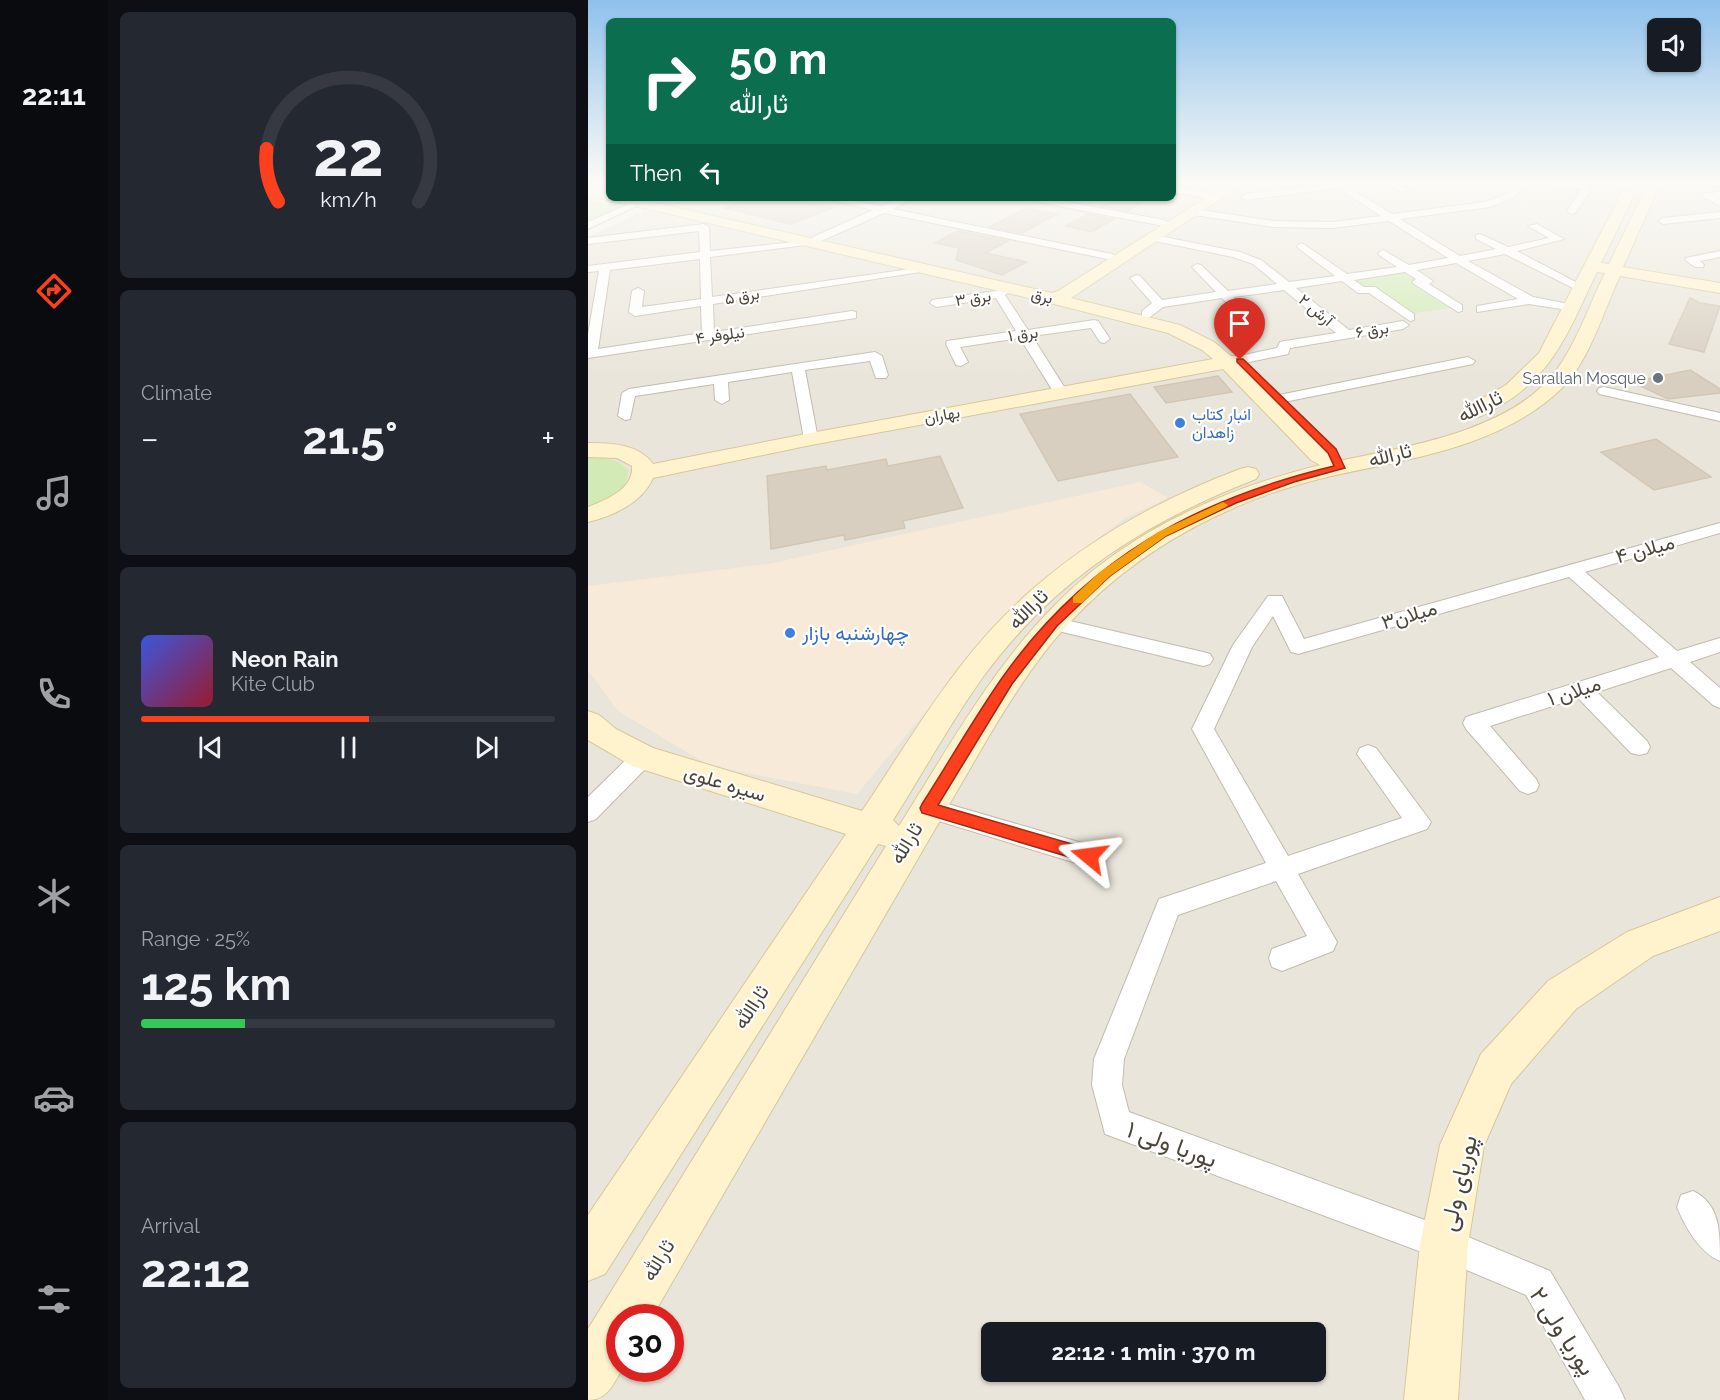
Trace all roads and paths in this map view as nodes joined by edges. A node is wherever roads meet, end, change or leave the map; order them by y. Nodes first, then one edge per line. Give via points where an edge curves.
1 (705, 247) edge
2 (760, 247) edge
3 (840, 247) edge
4 (846, 247) edge
5 (1066, 247) edge
6 (1130, 247) edge
7 (1133, 247) edge
8 (1202, 247) edge
9 (1304, 247) edge
10 (1439, 247) edge
11 (1501, 247) edge
12 (1524, 247) edge
13 (1620, 247) edge
14 (1625, 247) edge
15 (1509, 251) junction
16 (1383, 253) dead end
17 (1720, 254) edge
18 (705, 255) junction
19 (1112, 257) junction
20 (1457, 259) junction
21 (1699, 265) dead end
22 (605, 267) junction
23 (843, 267) dead end
24 (1197, 267) dead end
25 (1406, 268) junction
26 (1615, 268) junction
27 (588, 269) edge
28 (920, 269) junction
29 (770, 276) dead end
30 (1136, 278) dead end
31 (1343, 278) junction
32 (848, 281) junction
33 (1287, 285) junction
34 (1720, 286) edge
35 (1581, 288) junction
36 (638, 291) dead end
37 (774, 291) junction
38 (1004, 291) junction
39 (1224, 294) junction
40 (1057, 295) junction
41 (1529, 300) junction
42 (706, 303) junction
43 (936, 303) dead end
44 (1458, 308) dead end
45 (1570, 308) junction
46 (1153, 309) junction
47 (1481, 309) dead end
48 (1242, 311) dead end
49 (852, 315) dead end
50 (1025, 334) junction
51 (1346, 334) junction
52 (708, 336) junction
53 (1104, 339) dead end
54 (590, 354) edge
55 (1468, 361) dead end
56 (961, 362) dead end
57 (1234, 362) junction
58 (798, 367) junction
59 (881, 375) dead end
60 (721, 378) junction
61 (1604, 391) dead end
62 (1061, 393) junction
63 (1279, 399) junction
64 (722, 400) dead end
65 (625, 416) dead end
66 (1720, 417) edge
67 (1458, 418) dead end
68 (811, 439) junction
69 (1376, 441) dead end
70 (588, 450) edge
71 (1330, 458) junction
72 (644, 473) junction
73 (588, 515) edge
74 (1720, 528) edge
75 (1570, 569) junction
76 (1053, 623) junction
77 (1720, 645) edge
78 (1203, 659) dead end
79 (1674, 659) junction
80 (1582, 689) junction
81 (1720, 700) edge
82 (588, 723) edge
83 (1639, 747) dead end
84 (1368, 754) dead end
85 (643, 757) junction
86 (1528, 785) dead end
87 (927, 808) junction
88 (588, 812) edge
89 (868, 827) junction
90 (908, 839) junction
91 (1089, 856) dead end
92 (1284, 868) junction
93 (1720, 914) edge
94 (1282, 958) dead end
95 (1694, 1207) dead end
96 (1444, 1244) junction
97 (1720, 1244) edge
98 (588, 1257) edge
99 (632, 1304) edge
100 (606, 1347) edge
101 (588, 1377) edge
102 (1431, 1400) edge
103 (1606, 1400) edge

1 - 18 street
2 - 18 street
3 - 28 street, برق
4 - 40 street, برق
5 - 19 street
6 - 19 street
7 - 40 street
8 - 33 street, آرش ۲ via 1257,262
9 - 31 street
10 - 20 street
11 - 15 street
12 - 15 street
13 - 26 street, ثاراالله
14 - 26 street, ثارالله
15 - 20 street
15 - 35 street
16 - 25 street
17 - 21 street via 1690,260
18 - 22 street
18 - 42 street
19 - 40 street
20 - 25 street
20 - 41 street
22 - 27 street
22 - 54 street
23 - 32 street
24 - 39 street
25 - 31 street
25 - 44 street via 1427,280 1418,282
26 - 34 street
26 - 35 street, ثاراالله
26 - 71 street, ثارالله via 1572,361 1554,385 1522,409 1448,441
28 - 32 street, برق ۵
28 - 38 street, برق
29 - 37 street
30 - 46 street
31 - 33 street
31 - 51 street, برق ۶ via 1362,291 1371,289 1406,321
32 - 37 street, برق ۵
33 - 39 street
33 - 51 street, آرش ۲
35 - 45 street, ثاراالله
36 - 42 street, برق ۵ via 635,312
37 - 42 street, برق ۵
38 - 40 street, برق
38 - 43 street, برق ۳
38 - 50 street
39 - 46 street
39 - 48 street
40 - 46 street, برق
40 - 57 street, برق via 1174,329
41 - 45 street
41 - 47 street
42 - 52 street
45 - 67 street, ثاراالله via 1547,355 1529,377 1499,400
46 - 57 street, برق via 1203,333
49 - 52 street, نیلوفر ۴
50 - 53 street, برق ۱ via 1094,324
50 - 56 street, برق ۱ via 952,344
50 - 62 street
51 - 57 street, برق ۶ via 1285,345 1283,351
52 - 54 street, نیلوفر ۴
55 - 63 street
57 - 62 street, بهاران
57 - 63 street, برق
57 - 71 street, برق
58 - 59 street via 875,356
58 - 60 street
58 - 68 street
60 - 64 street
60 - 65 street via 628,393
61 - 66 street
62 - 68 street, بهاران
63 - 71 street, برق
68 - 72 street, بهاران
69 - 71 street, ثاراالله
70 - 72 street via 633,455 642,463
71 - 76 street, ثارالله via 1290,480 1232,501 1162,534 1106,573
71 - 89 street, ثاراالله via 1274,465 1213,487 1140,520 1079,561 1022,612 973,670
72 - 73 street via 627,496
74 - 75 street, میلان ۴
75 - 79 street
75 - 92 street, میلان۳ via 1298,647 1275,600 1243,645 1203,729
76 - 78 street
76 - 87 street, ثارالله via 1007,680
77 - 79 street, میلان ۱
79 - 80 street, میلان ۱
79 - 81 street
80 - 83 street
80 - 86 street, میلان ۱ via 1474,723
82 - 85 street, سیره علوی
84 - 92 street via 1419,822
85 - 88 street
85 - 89 street, سیره علوی
87 - 90 street, ثارالله
87 - 91 street
89 - 90 street, سیره علوی
89 - 98 street, ثاراالله
90 - 99 street, ثارالله
92 - 94 street via 1324,942
92 - 96 street, پوریا ولی ۱ via 1168,907 1109,1059 1107,1085 1116,1123
93 - 96 street, پوریای ولی via 1640,944 1562,995 1496,1069 1462,1145
95 - 97 street
96 - 102 street, پوریای ولی
96 - 103 street, پوریا ولی ۲ via 1538,1283
100 - 101 street

